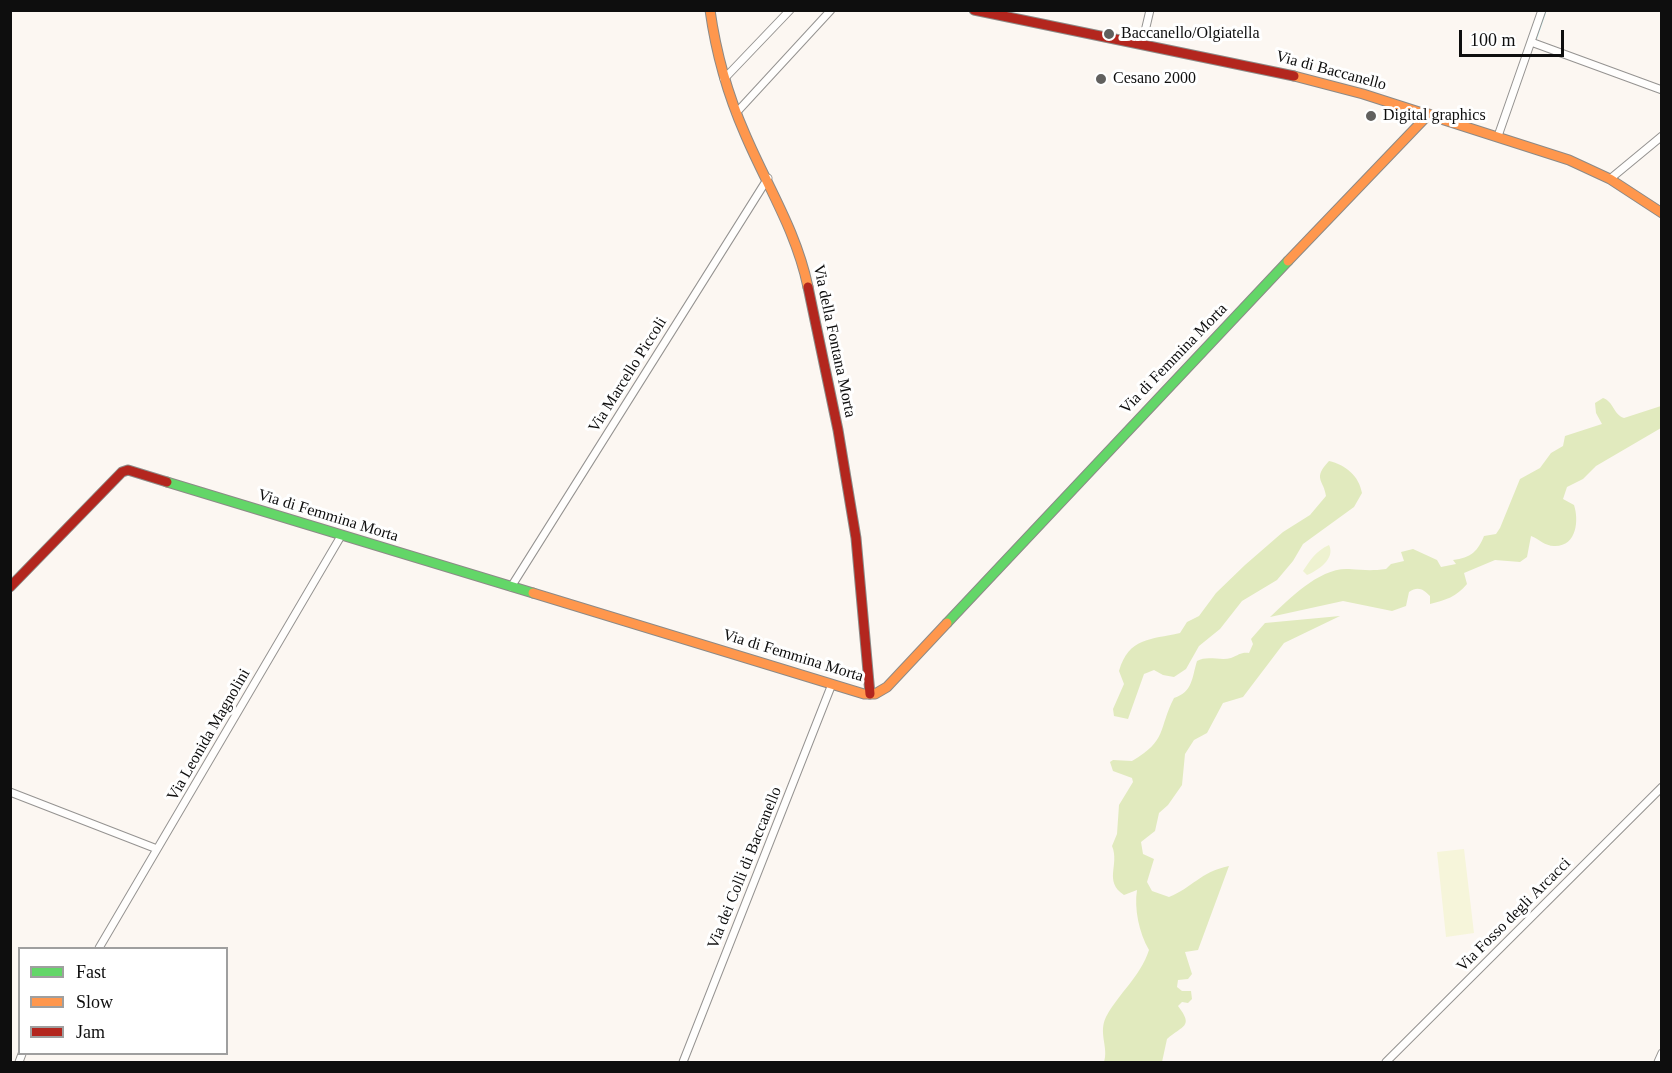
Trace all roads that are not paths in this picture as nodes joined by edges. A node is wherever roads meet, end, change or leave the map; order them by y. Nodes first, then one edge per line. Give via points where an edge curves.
1 (710, 10) edge
2 (790, 10) edge
3 (831, 10) edge
4 (974, 10) edge
5 (1150, 10) edge
6 (1542, 10) edge
7 (1531, 42) junction
8 (1142, 44) junction
9 (724, 79) junction
10 (1662, 90) edge
11 (736, 113) junction
12 (1429, 114) junction
13 (1498, 136) junction
14 (1662, 136) edge
15 (768, 178) junction
16 (1610, 179) junction
17 (1662, 213) edge
18 (341, 536) junction
19 (10, 587) edge
20 (511, 587) junction
21 (832, 684) junction
22 (870, 694) junction
23 (1662, 787) edge
24 (10, 792) edge
25 (157, 849) junction
26 (100, 947) edge
27 (1662, 1053) edge
28 (683, 1062) edge
29 (1386, 1062) edge
30 (1658, 1062) edge

1 - 9 street, Via della Fontana Morta
2 - 9 street
3 - 11 street
4 - 8 street, Via di Baccanello
5 - 8 street
6 - 7 street
7 - 10 street
7 - 13 street
8 - 12 street, Via di Baccanello via 1301,77
9 - 11 street, Via della Fontana Morta
11 - 15 street, Via della Fontana Morta
12 - 13 street, Via di Baccanello
12 - 22 street, Via di Femmina Morta via 887,687
13 - 16 street, Via di Baccanello via 1569,160
14 - 16 street
15 - 20 street, Via Marcello Piccoli
15 - 22 street, Via della Fontana Morta via 787,218 806,277 838,430 858,555
16 - 17 street, Via di Baccanello
18 - 19 street, Via di Femmina Morta via 126,470
18 - 20 street, Via di Femmina Morta
18 - 25 street, Via Leonida Magnolini
20 - 21 street, Via di Femmina Morta
21 - 22 street, Via di Femmina Morta
21 - 28 street, Via dei Colli di Baccanello
23 - 29 street, Via Fosso degli Arcacci
24 - 25 street
25 - 26 street, Via Leonida Magnolini
27 - 30 street

